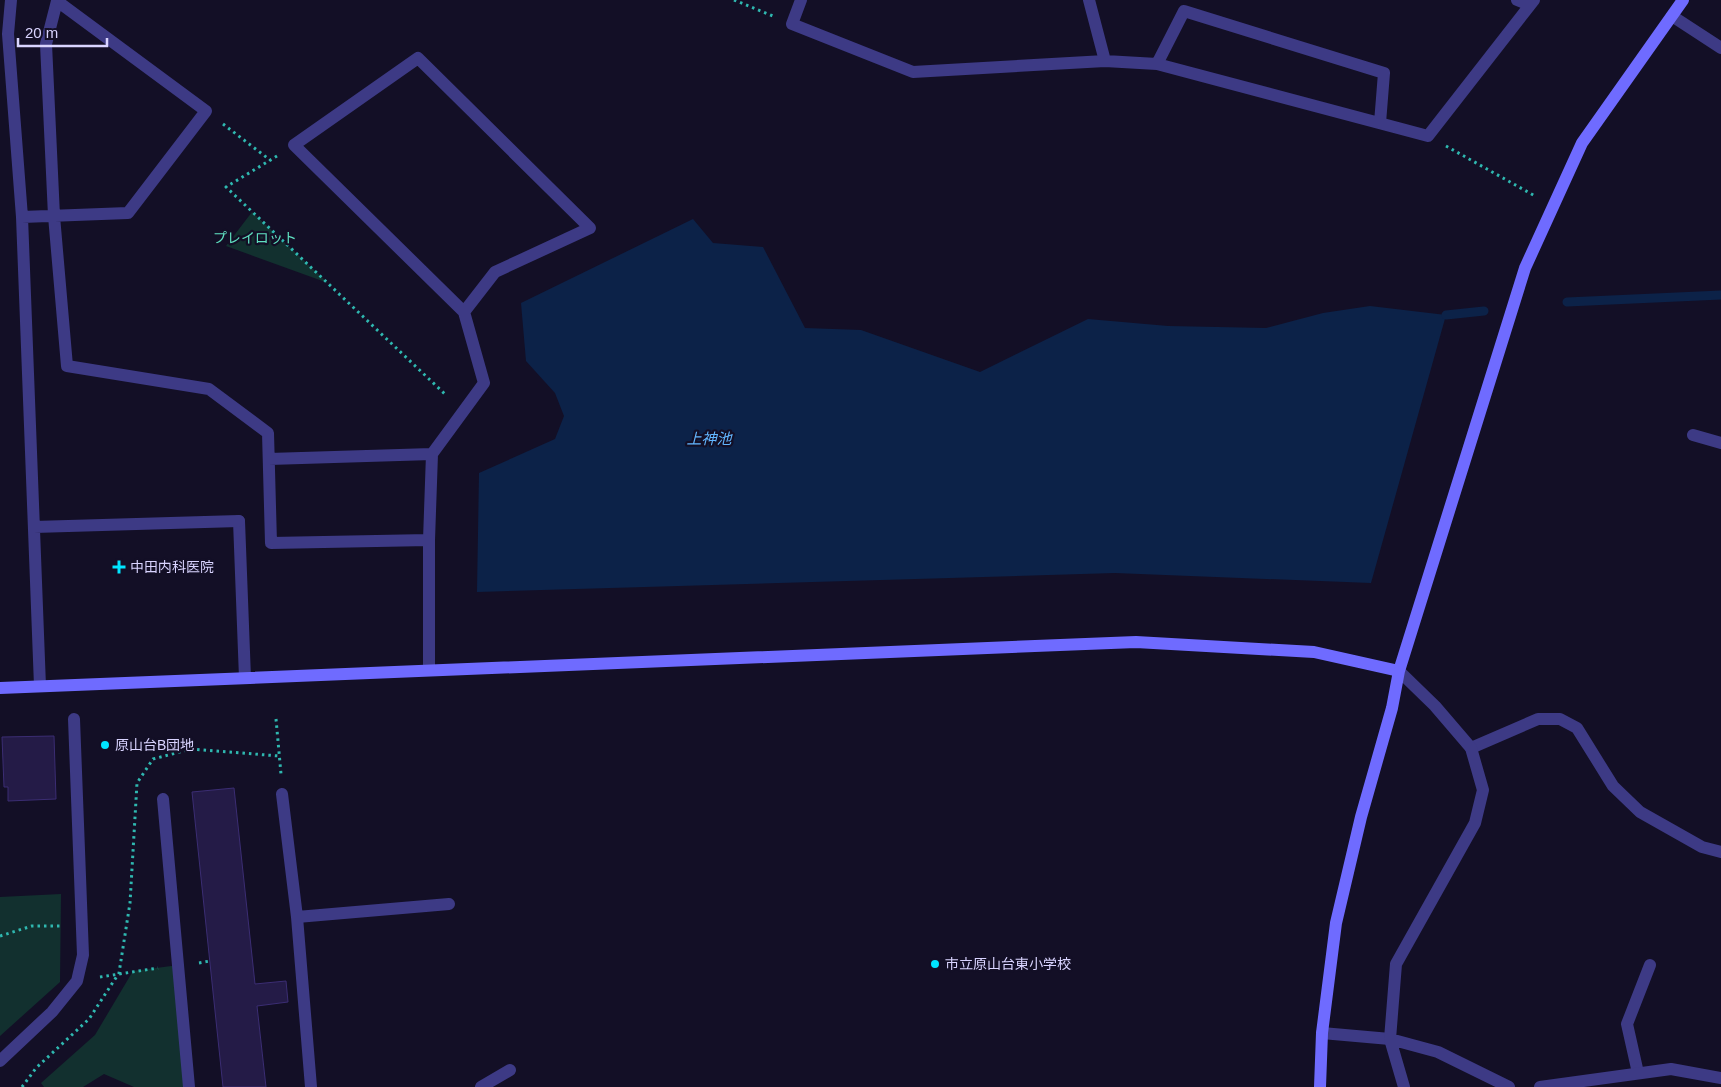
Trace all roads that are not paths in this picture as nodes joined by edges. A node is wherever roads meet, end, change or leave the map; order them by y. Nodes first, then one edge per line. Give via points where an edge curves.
1 (12, 0) edge
2 (801, 0) edge
3 (1090, 0) edge
4 (1517, 0) edge
5 (1683, 0) edge
6 (1532, 2) edge
7 (1672, 16) junction
8 (1721, 48) edge
9 (1105, 61) junction
10 (1157, 64) junction
11 (1380, 123) junction
12 (54, 216) junction
13 (22, 218) junction
14 (464, 312) junction
15 (1693, 435) dead end
16 (1721, 443) edge
17 (432, 454) junction
18 (269, 459) junction
19 (34, 527) junction
20 (429, 540) junction
21 (429, 670) junction
22 (1399, 671) junction
23 (245, 678) junction
24 (40, 686) junction
25 (0, 688) edge
26 (74, 719) dead end
27 (1470, 748) junction
28 (282, 794) road end
29 (163, 800) dead end
30 (1721, 852) edge
31 (449, 904) dead end
32 (297, 917) junction
33 (1650, 965) dead end
34 (1322, 1033) junction
35 (1390, 1039) junction
36 (0, 1061) edge
37 (510, 1070) dead end
38 (1638, 1073) junction
39 (1721, 1078) edge
40 (189, 1087) edge
41 (311, 1087) edge
42 (481, 1087) edge
43 (1320, 1087) edge
44 (1404, 1087) edge
45 (1509, 1087) edge
46 (1540, 1087) edge

1 - 13 street via 8,34
2 - 9 street via 792,24 912,72
3 - 9 street
4 - 6 street
5 - 7 street
6 - 11 street via 1428,136
7 - 8 street
7 - 22 street via 1582,143 1525,268
9 - 10 street
10 - 11 street
10 - 11 street via 1184,11 1384,73
12 - 12 street via 128,213 206,111 57,1 46,44
12 - 13 street
12 - 18 street via 67,366 209,388 268,433
13 - 19 street
14 - 14 street via 495,272 590,228 418,58 294,145
14 - 17 street via 484,383
15 - 16 street
17 - 18 street
17 - 20 street
18 - 20 street via 270,543
19 - 23 street via 239,521
19 - 24 street
20 - 21 street
21 - 22 street via 1136,642 1314,652
21 - 23 street
22 - 27 street via 1435,706
22 - 34 street via 1336,923
23 - 24 street
24 - 25 street
26 - 36 street via 83,955 77,981 52,1012
27 - 30 street via 1538,719 1560,719 1577,728 1613,786 1640,812 1702,847
27 - 35 street via 1482,790 1475,823 1396,964
28 - 32 street
29 - 40 street
31 - 32 street
32 - 41 street
33 - 38 street via 1627,1024
34 - 35 street
34 - 43 street
35 - 44 street
35 - 45 street via 1438,1052
37 - 42 street
38 - 39 street via 1670,1069
38 - 46 street

